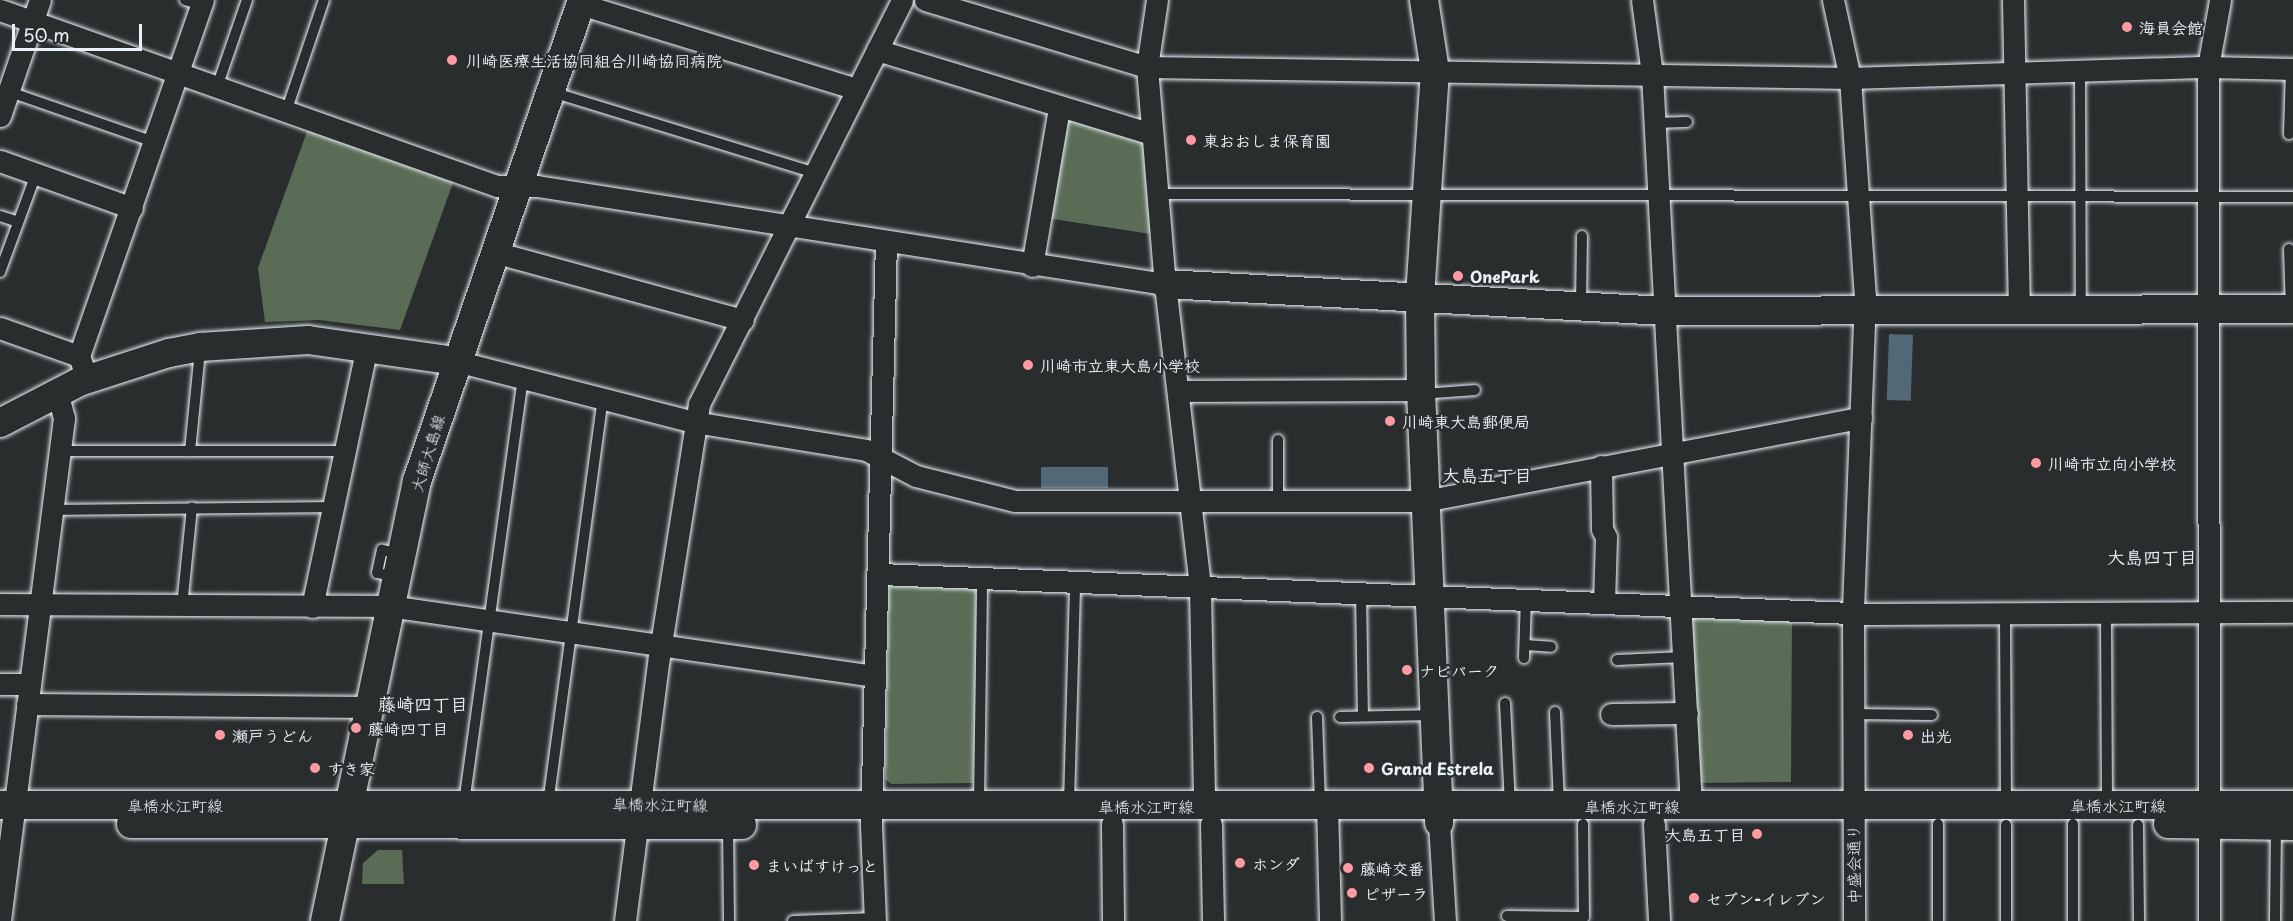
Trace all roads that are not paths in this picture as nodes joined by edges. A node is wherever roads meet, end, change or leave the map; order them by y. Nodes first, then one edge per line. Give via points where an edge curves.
1 (40, 0) edge
2 (247, 0) edge
3 (324, 0) edge
4 (902, 0) edge
5 (925, 0) edge
6 (1157, 0) edge
7 (1424, 0) edge
8 (1642, 0) edge
9 (1833, 0) edge
10 (2013, 0) edge
11 (2220, 0) edge
12 (196, 2) edge
13 (581, 2) edge
14 (0, 10) edge
15 (33, 22) junction
16 (877, 50) junction
17 (1147, 67) junction
18 (2208, 67) junction
19 (2292, 69) edge
20 (1435, 71) junction
21 (2080, 71) junction
22 (177, 73) junction
23 (1652, 74) junction
24 (2014, 74) junction
25 (1850, 78) junction
26 (217, 87) junction
27 (857, 89) junction
28 (4, 90) edge
29 (550, 92) junction
30 (1059, 108) junction
31 (286, 112) junction
32 (0, 116) edge
33 (1687, 122) dead end
34 (1654, 123) junction
35 (1152, 134) junction
36 (2289, 134) dead end
37 (154, 142) junction
38 (0, 161) edge
39 (815, 173) junction
40 (36, 174) junction
41 (516, 188) junction
42 (1426, 193) junction
43 (1157, 194) junction
44 (1858, 196) junction
45 (2018, 196) junction
46 (2207, 196) junction
47 (2293, 196) edge
48 (1658, 197) junction
49 (2082, 197) junction
50 (132, 208) junction
51 (0, 216) edge
52 (18, 222) junction
53 (789, 225) junction
54 (1582, 236) dead end
55 (886, 242) junction
56 (2289, 249) dead end
57 (494, 252) junction
58 (1032, 266) junction
59 (0, 272) edge
60 (1165, 284) junction
61 (1420, 297) junction
62 (1581, 306) junction
63 (2210, 309) junction
64 (2292, 309) edge
65 (1665, 310) junction
66 (1866, 310) junction
67 (2019, 310) junction
68 (2081, 310) junction
69 (743, 320) junction
70 (0, 328) edge
71 (367, 346) junction
72 (201, 347) junction
73 (456, 362) junction
74 (82, 368) junction
75 (523, 378) junction
76 (1475, 390) dead end
77 (57, 391) junction
78 (1178, 391) junction
79 (1421, 392) junction
80 (603, 399) junction
81 (1860, 418) junction
82 (694, 422) junction
83 (0, 423) edge
84 (1278, 440) dead end
85 (60, 451) junction
86 (190, 451) junction
87 (344, 451) junction
88 (1672, 454) junction
89 (880, 457) junction
90 (1601, 466) junction
91 (1191, 500) junction
92 (1424, 501) junction
93 (1278, 502) junction
94 (332, 507) junction
95 (192, 508) junction
96 (52, 510) junction
97 (880, 574) junction
98 (982, 578) junction
99 (1075, 582) junction
100 (1200, 588) junction
101 (1361, 592) junction
102 (1428, 594) junction
103 (1526, 599) junction
104 (1604, 603) junction
105 (0, 604) edge
106 (40, 604) junction
107 (182, 606) junction
108 (389, 606) junction
109 (1681, 606) junction
110 (312, 607) junction
111 (1853, 612) junction
112 (2210, 612) junction
113 (2293, 612) edge
114 (2005, 615) junction
115 (2106, 615) junction
116 (491, 622) junction
117 (570, 632) junction
118 (661, 644) junction
119 (1525, 645) junction
120 (1551, 647) dead end
121 (1684, 657) junction
122 (1524, 658) dead end
123 (1617, 660) dead end
124 (875, 676) junction
125 (0, 684) edge
126 (29, 694) junction
127 (1505, 703) dead end
128 (369, 707) junction
129 (1555, 712) dead end
130 (1687, 713) junction
131 (1611, 714) dead end
132 (1853, 714) junction
133 (1434, 715) junction
134 (1932, 715) dead end
135 (1363, 716) junction
136 (1317, 717) dead end
137 (1340, 717) dead end
138 (464, 803) junction
139 (548, 804) junction
140 (1510, 805) junction
141 (2107, 805) junction
142 (979, 806) junction
143 (1068, 806) junction
144 (1560, 806) junction
145 (1691, 806) junction
146 (1325, 811) junction
147 (7, 814) edge
148 (637, 814) junction
149 (1438, 814) junction
150 (2210, 814) junction
151 (1207, 815) junction
152 (2006, 815) junction
153 (346, 816) junction
154 (872, 816) junction
155 (1852, 816) junction
156 (2287, 819) edge
157 (1112, 824) junction
158 (1583, 824) junction
159 (1654, 824) junction
160 (1938, 824) junction
161 (728, 825) junction
162 (2073, 825) junction
163 (2138, 825) junction
164 (1507, 916) dead end
165 (875, 920) edge
166 (0, 921) edge
167 (325, 921) edge
168 (625, 921) edge
169 (729, 921) edge
170 (794, 921) edge
171 (1113, 921) edge
172 (1213, 921) edge
173 (1330, 921) edge
174 (1445, 921) edge
175 (1659, 921) edge
176 (1854, 921) edge
177 (1938, 921) edge
178 (2006, 921) edge
179 (2073, 921) edge
180 (2139, 921) edge
181 (2209, 921) edge
182 (2275, 921) edge

1 - 15 street
2 - 26 lane
3 - 31 lane
4 - 16 street
5 - 17 street
6 - 17 street
7 - 20 street
8 - 23 street
9 - 25 street, 中盛会通り
10 - 24 street
11 - 18 street
12 - 22 street
13 - 27 street
13 - 29 street, 大師大島線
14 - 15 street
15 - 22 street
15 - 28 street
16 - 27 street
16 - 30 street
17 - 20 street
17 - 35 street
18 - 19 street
18 - 21 street
18 - 46 street
19 - 36 lane
20 - 23 street
20 - 42 street
21 - 24 street
21 - 49 lane
22 - 26 street
22 - 37 street
23 - 25 street
23 - 34 street
24 - 25 street
24 - 45 street
25 - 44 street, 中盛会通り
26 - 31 street
27 - 39 street
28 - 32 street
28 - 37 lane
29 - 39 lane
29 - 41 street, 大師大島線
30 - 35 street
30 - 58 street
31 - 41 street via 447,170
33 - 34 lane
34 - 48 street
35 - 43 street
37 - 50 street
38 - 40 street
39 - 53 street
40 - 50 street
40 - 52 lane
41 - 53 street via 537,186
41 - 57 street, 大師大島線
42 - 43 lane
42 - 48 lane
42 - 61 street
43 - 60 street
44 - 45 lane
44 - 48 lane
44 - 66 street, 中盛会通り
45 - 49 lane
45 - 67 street
46 - 47 lane
46 - 49 lane
46 - 63 street
48 - 65 street
49 - 68 lane
50 - 74 street
51 - 52 lane
52 - 59 lane
53 - 55 street
53 - 69 street
54 - 62 lane
55 - 58 street
55 - 89 street
56 - 64 lane
57 - 69 street
57 - 73 street, 大師大島線
58 - 60 street
60 - 61 street
60 - 78 street
61 - 62 street
61 - 79 street
62 - 65 street
63 - 64 street
63 - 68 street
63 - 112 street
65 - 66 street
65 - 88 street
66 - 67 street
66 - 81 street, 中盛会通り
67 - 68 street
69 - 82 street via 699,404
70 - 74 street
71 - 72 street via 308,340
71 - 73 street
71 - 87 street
72 - 74 street
72 - 86 lane
73 - 75 street
73 - 108 street, 大師大島線 via 417,481
74 - 77 street
75 - 80 street
75 - 116 lane
76 - 79 lane
77 - 83 street
77 - 85 street via 64,418
78 - 79 street
78 - 91 street
79 - 92 street
80 - 82 street
80 - 117 lane
81 - 88 street
81 - 111 street, 中盛会通り
82 - 89 street via 866,450
82 - 118 street
84 - 93 lane
85 - 86 lane
85 - 96 street
86 - 87 lane
87 - 94 street
88 - 90 street
88 - 109 street
89 - 91 street via 905,473 1005,501
89 - 97 street
90 - 92 street
90 - 104 street via 1602,529 1606,537
91 - 93 street
91 - 100 street
92 - 93 street
92 - 102 street
94 - 95 lane
94 - 110 street
95 - 96 lane
95 - 107 lane
96 - 106 street
97 - 98 street
97 - 124 street
98 - 99 street
98 - 142 lane
99 - 100 street
99 - 143 lane
100 - 101 street
100 - 151 street
101 - 102 street
101 - 135 lane
102 - 103 street
102 - 133 street
103 - 104 street
103 - 119 lane
104 - 109 street
105 - 106 street
106 - 107 street
106 - 126 street
107 - 110 street
108 - 110 street
108 - 116 street
108 - 128 street, 大師大島線
109 - 111 street
109 - 121 street
111 - 114 street
111 - 132 street, 中盛会通り
112 - 113 street
112 - 115 street
112 - 150 street
114 - 115 street
114 - 152 lane
115 - 141 lane
116 - 117 street
116 - 138 lane
117 - 118 street
117 - 139 lane
118 - 124 street
118 - 148 street
119 - 120 lane
119 - 122 lane
121 - 123 lane
121 - 130 street
124 - 154 street
125 - 126 street
126 - 128 street
126 - 147 street
127 - 140 lane
128 - 153 street, 大師大島線
129 - 144 lane
130 - 131 street
130 - 145 street
132 - 134 lane
132 - 155 street, 中盛会通り
133 - 135 lane
133 - 149 street
135 - 137 lane
136 - 146 lane
138 - 139 street, 皐橋水江町線
138 - 153 street, 皐橋水江町線
139 - 148 street, 皐橋水江町線
140 - 144 street, 皐橋水江町線
140 - 149 street, 皐橋水江町線
141 - 150 street, 皐橋水江町線
141 - 152 street, 皐橋水江町線
142 - 143 street, 皐橋水江町線
142 - 154 street, 皐橋水江町線
143 - 151 street, 皐橋水江町線
144 - 145 street, 皐橋水江町線
145 - 155 street, 皐橋水江町線
146 - 149 street, 皐橋水江町線
146 - 151 street, 皐橋水江町線
146 - 173 street
147 - 153 street, 皐橋水江町線
147 - 166 street
148 - 153 street, 皐橋水江町線
148 - 154 street, 皐橋水江町線
148 - 161 street, 皐橋水江町線
148 - 168 street
149 - 158 street, 皐橋水江町線
149 - 174 street
150 - 156 street, 皐橋水江町線
150 - 163 street, 皐橋水江町線
150 - 181 street
151 - 157 street, 皐橋水江町線
151 - 172 street
152 - 155 street, 皐橋水江町線
152 - 160 street, 皐橋水江町線
152 - 162 street, 皐橋水江町線
152 - 178 lane
153 - 167 street, 大師大島線
154 - 157 street, 皐橋水江町線
154 - 161 street, 皐橋水江町線
154 - 165 street
155 - 159 street, 皐橋水江町線
155 - 160 street, 皐橋水江町線
155 - 176 street, 中盛会通り
156 - 182 lane
157 - 171 street
158 - 159 street, 皐橋水江町線
158 - 164 lane via 1584,917
159 - 175 street
160 - 177 lane
161 - 169 lane
162 - 163 street, 皐橋水江町線
162 - 179 lane
163 - 180 lane
165 - 170 lane

